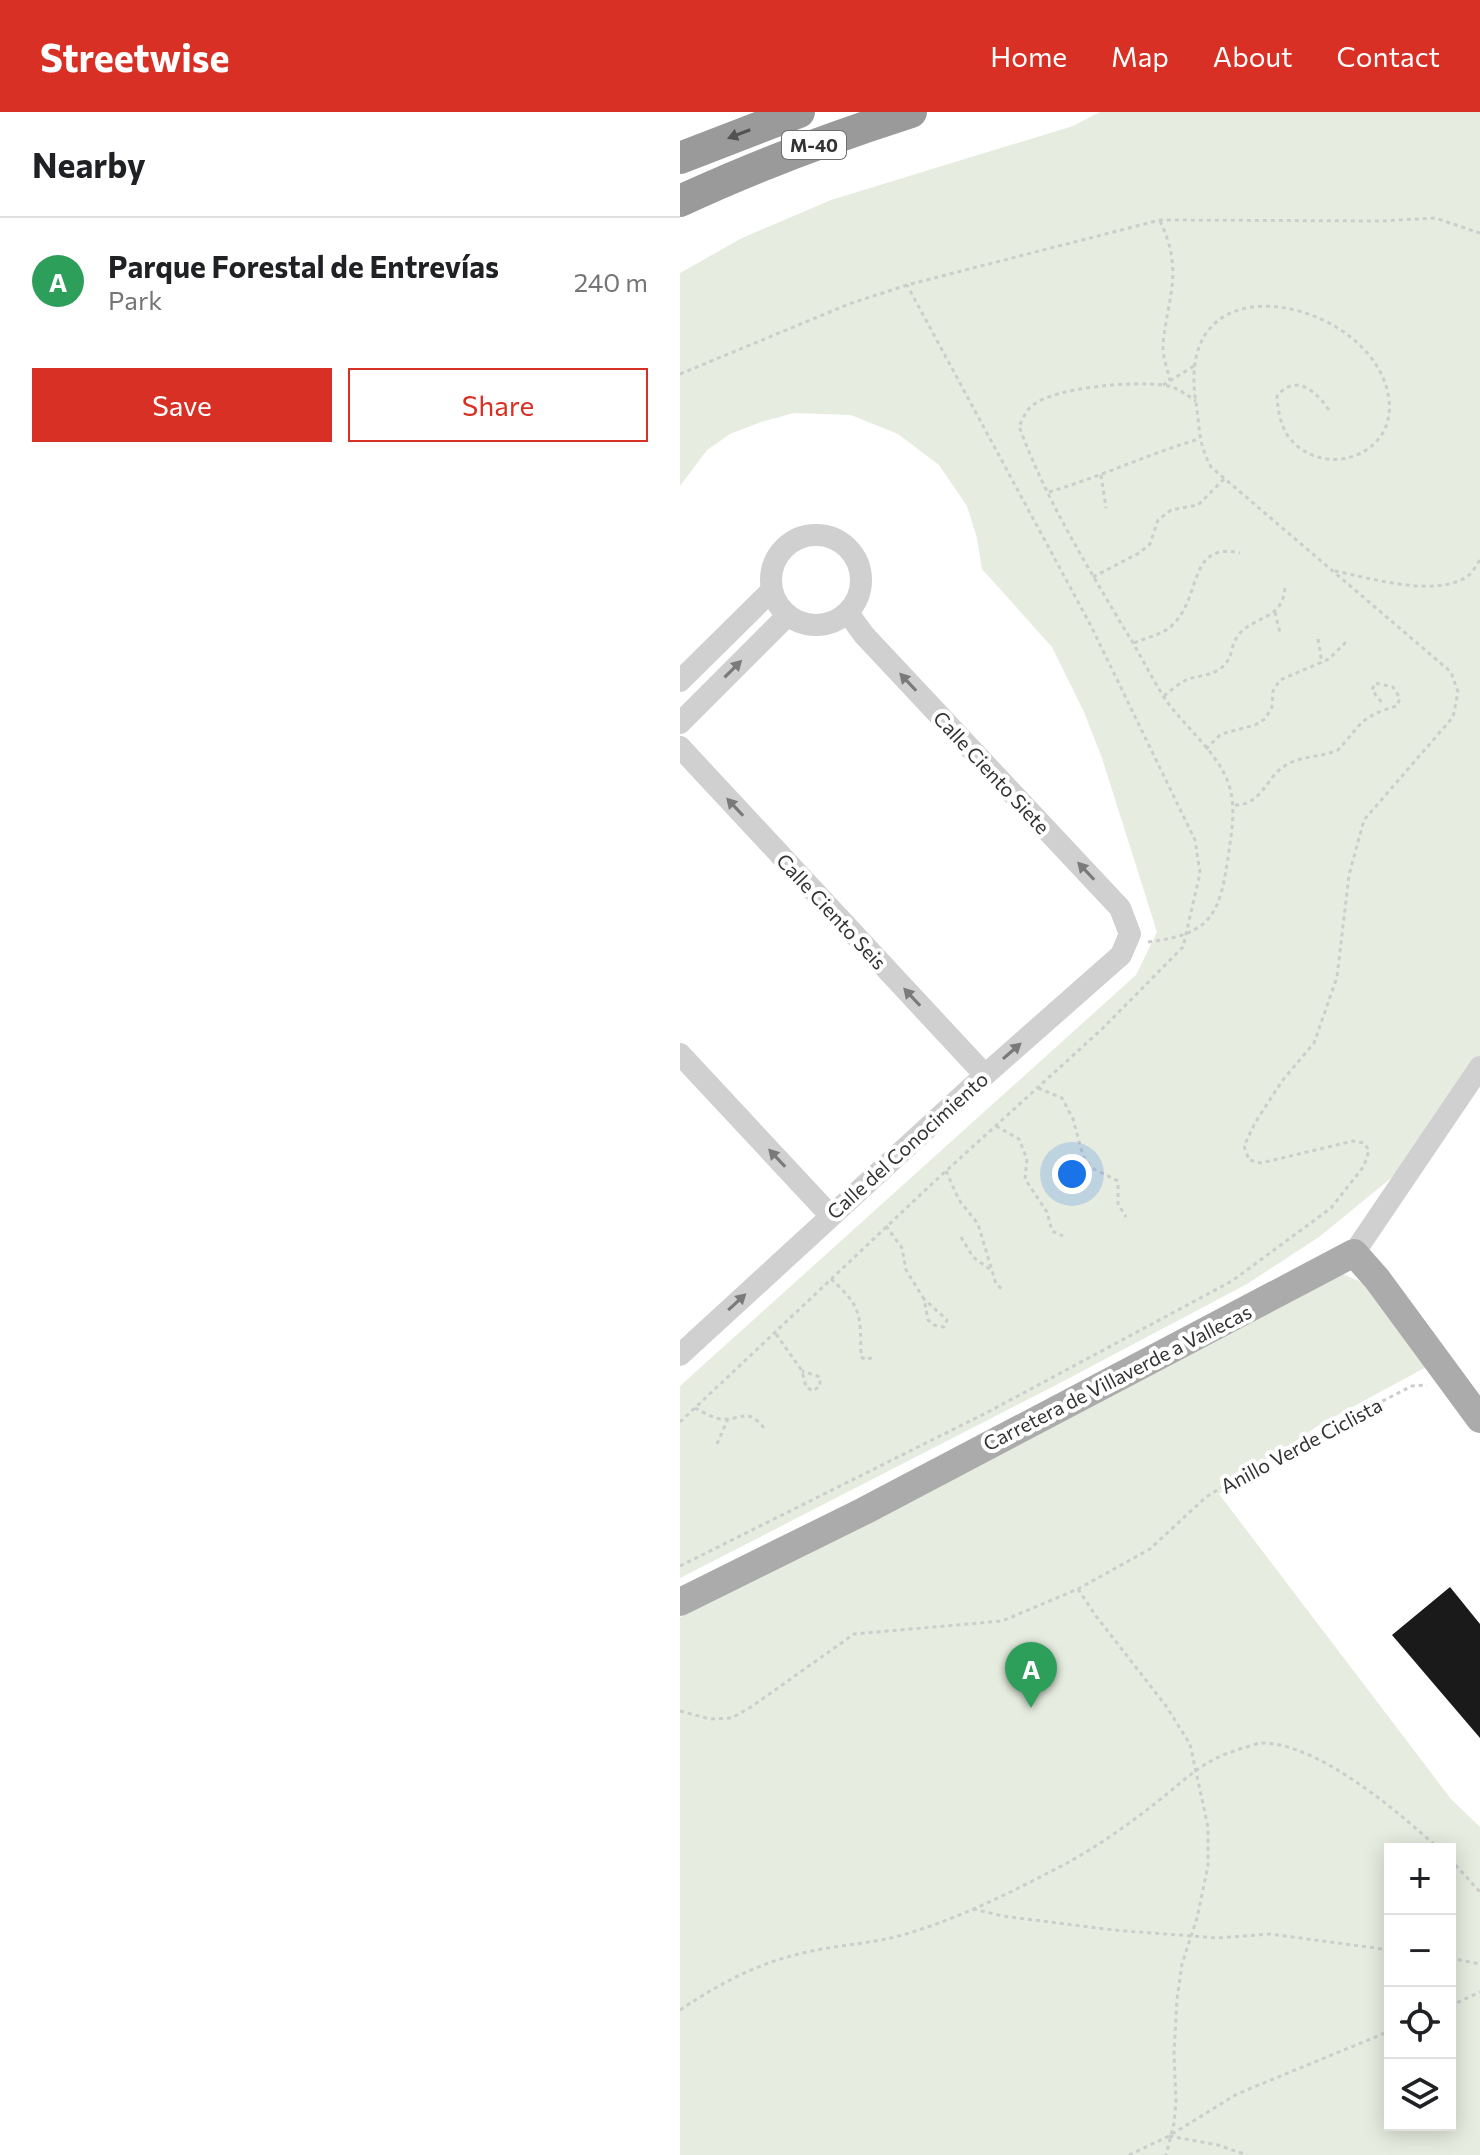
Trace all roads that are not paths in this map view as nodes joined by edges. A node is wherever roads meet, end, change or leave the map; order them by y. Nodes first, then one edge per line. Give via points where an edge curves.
1 (799, 112) edge
2 (911, 112) edge
3 (680, 158) edge
4 (680, 204) edge
5 (771, 591) junction
6 (848, 613) junction
7 (787, 616) junction
8 (680, 681) edge
9 (680, 723) edge
10 (680, 747) edge
11 (1128, 939) joint
12 (680, 1054) edge
13 (1480, 1067) edge
14 (985, 1075) junction
15 (830, 1215) junction
16 (1354, 1253) junction
17 (680, 1355) edge
18 (1480, 1419) edge
19 (680, 1602) edge

1 -> 3 highway, M-40
2 - 4 highway, M-40 via 842,134
5 - 6 street via 770,575 784,548 812,535 828,537 842,543 860,568 857,599
5 - 7 street
5 - 8 street
6 - 7 street via 818,626
11 -> 6 street, Calle Ciento Siete via 1120,908
9 -> 7 street
14 -> 10 street, Calle Ciento Seis
14 -> 11 street, Calle del Conocimiento via 1121,955
15 -> 12 street
13 - 16 street, Carretera de Villaverde a Vallecas
14 - 15 street, Calle del Conocimiento
17 -> 15 street, Calle del Conocimiento
16 - 18 main road
16 - 19 main road, Carretera de Villaverde a Vallecas

